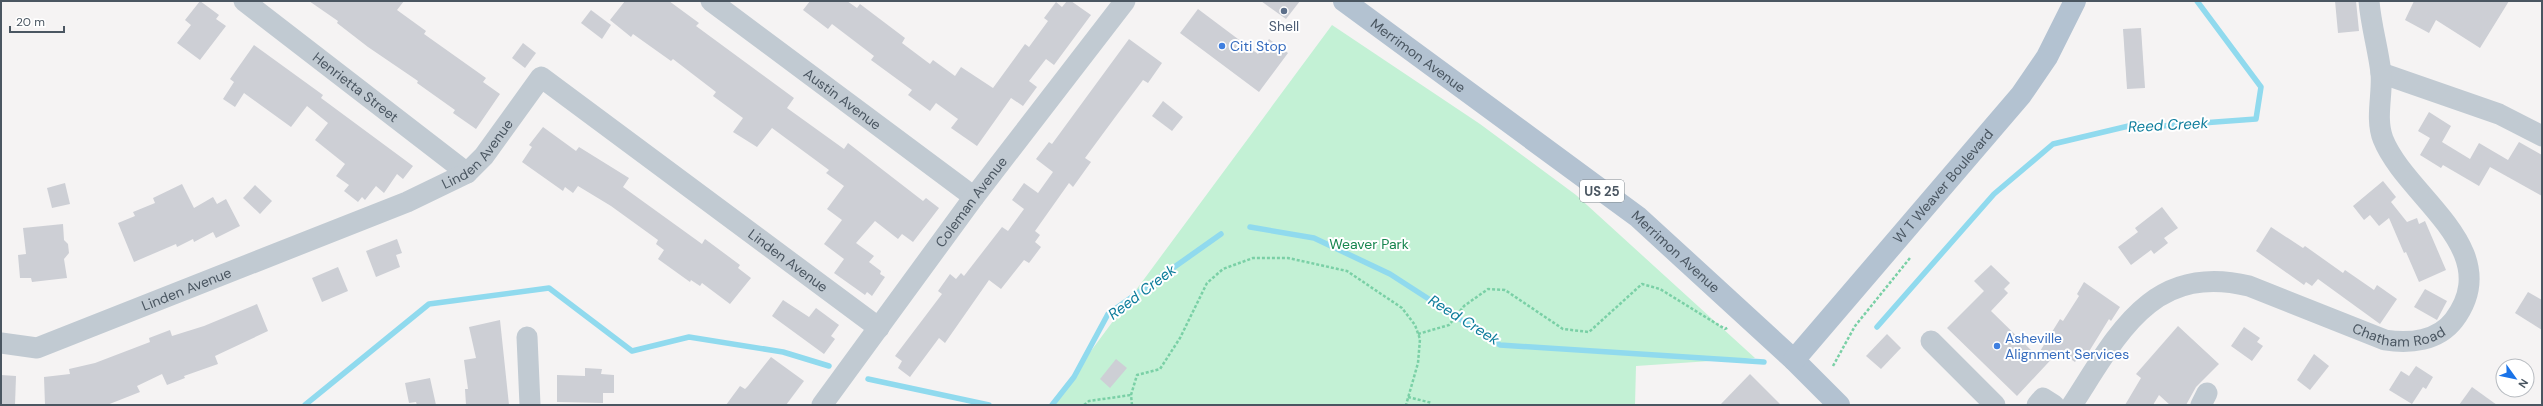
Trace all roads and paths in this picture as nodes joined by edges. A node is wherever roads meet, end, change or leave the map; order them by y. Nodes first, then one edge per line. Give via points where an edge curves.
1 (244, 1) edge
2 (712, 1) edge
3 (1125, 1) edge
4 (2075, 1) edge
5 (2370, 1) edge
6 (1352, 3) edge
7 (2381, 73) junction
8 (2542, 136) edge
9 (467, 173) junction
10 (974, 197) junction
11 (1735, 325) dead end
12 (879, 328) junction
13 (1418, 334) junction
14 (528, 337) dead end
15 (1931, 341) dead end
16 (1, 343) edge
17 (1794, 360) junction
18 (1131, 395) junction
19 (1408, 397) junction
20 (1432, 403) dead end
21 (530, 405) edge
22 (822, 405) edge
23 (1084, 405) edge
24 (1132, 405) edge
25 (1406, 405) edge
26 (1840, 405) edge
27 (1995, 405) edge
28 (2037, 405) edge
29 (2054, 405) edge
30 (2072, 405) edge

1 - 9 street, Henrietta Street
2 - 10 street, Austin Avenue
3 - 10 street, Coleman Avenue
4 - 17 main road, W T Weaver Boulevard via 2047,57 2021,95
5 - 7 street, Chatham Road via 2371,27
6 - 17 main road, Merrimon Avenue / US 25 via 1638,217
7 - 8 street via 2499,114
7 - 30 street, Chatham Road via 2379,112 2383,138 2395,162 2450,229 2468,263 2468,293 2463,307 2451,324 2419,342 2385,340 2249,286 2218,280 2194,283 2169,292 2132,317 2120,330
9 - 12 street, Linden Avenue via 484,156 541,77
9 - 16 street, Linden Avenue via 407,202 37,348
10 - 12 street, Coleman Avenue
11 - 13 path via 1725,329 1660,289 1642,284 1589,332 1563,329 1505,290 1488,289 1464,306 1450,325
12 - 22 street, Coleman Avenue
13 - 18 path via 1415,325 1402,308 1347,271 1288,258 1253,258 1223,269 1207,283 1180,338 1160,369 1137,375
13 - 19 path via 1418,363
14 - 21 street
15 - 27 street
17 - 26 main road, Merrimon Avenue / US 25
18 - 23 path via 1089,401
18 - 24 path
19 - 20 path
19 - 25 path
28 - 29 street via 2043,398

